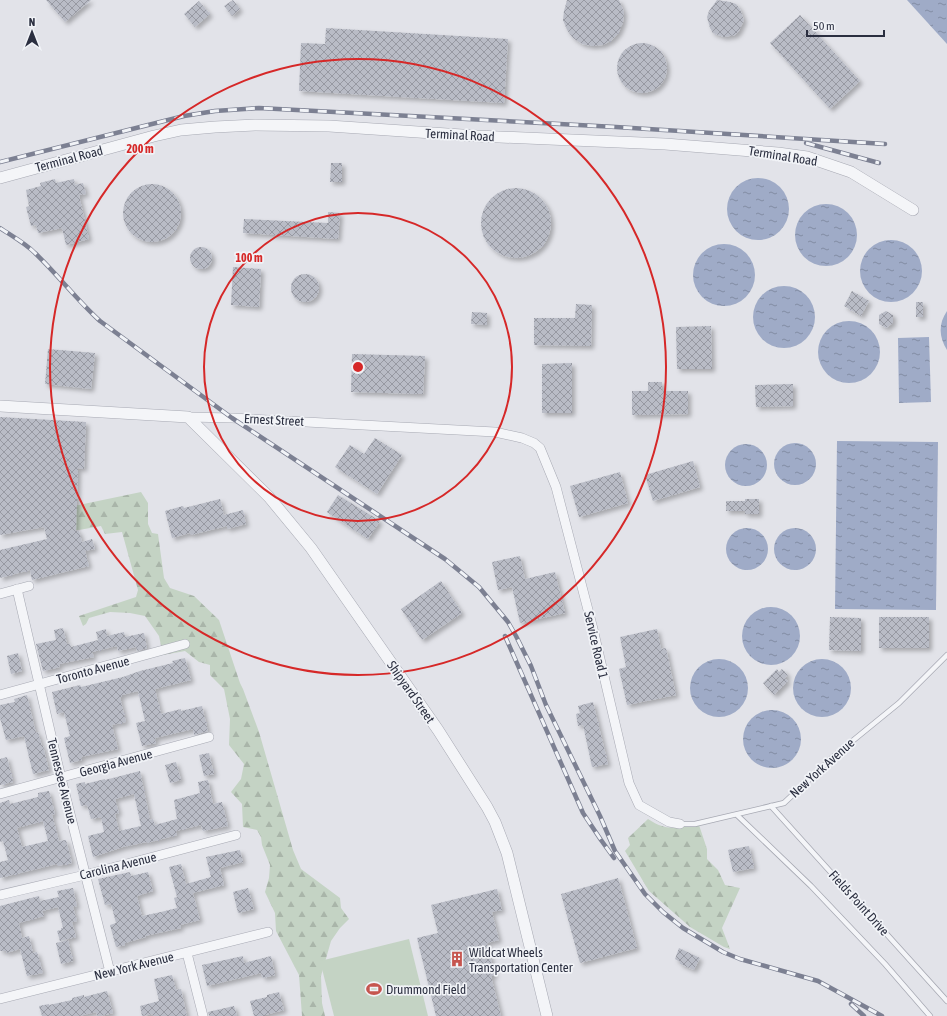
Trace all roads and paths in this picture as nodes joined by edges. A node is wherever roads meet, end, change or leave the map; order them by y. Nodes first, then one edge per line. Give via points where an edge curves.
1 (0, 178) edge
2 (913, 210) dead end
3 (0, 406) edge
4 (188, 417) junction
5 (542, 451) joint
6 (29, 586) dead end
7 (17, 589) junction
8 (0, 594) edge
9 (185, 644) dead end
10 (947, 655) edge
11 (39, 685) junction
12 (0, 695) edge
13 (209, 737) dead end
14 (60, 778) junction
15 (0, 794) edge
16 (771, 806) junction
17 (737, 815) junction
18 (669, 822) joint
19 (680, 824) joint
20 (236, 835) dead end
21 (85, 875) junction
22 (0, 895) edge
23 (268, 932) dead end
24 (187, 953) junction
25 (110, 972) junction
26 (0, 999) edge
27 (947, 1000) edge
28 (204, 1016) edge
29 (547, 1016) edge
30 (930, 1016) edge

1 - 2 street, Terminal Road via 181,130 215,127 329,126 477,136 665,144 806,157 851,172
3 - 4 street, Ernest Street
4 - 5 street, Ernest Street via 496,432 522,438
4 - 29 street, Shipyard Street via 269,497 310,548 438,730 496,822 507,853
5 - 18 street, Service Road 1 via 566,521 629,783 639,805
6 - 7 street
7 - 8 street
7 - 11 street, Tennessee Avenue
9 - 11 street, Toronto Avenue
10 - 16 lane, New York Avenue via 899,703 834,756 784,803
11 - 12 street, Toronto Avenue
11 - 14 street, Tennessee Avenue
13 - 14 street, Georgia Avenue
14 - 15 street, Georgia Avenue
14 - 21 street, Tennessee Avenue
16 - 17 lane, New York Avenue
16 - 27 lane, Fields Point Drive
17 - 19 lane, New York Avenue via 695,824
17 - 30 lane via 811,886
18 - 19 street, New York Avenue
20 - 21 street, Carolina Avenue
21 - 22 street, Carolina Avenue
21 - 25 street, Tennessee Avenue
23 - 24 street, New York Avenue
24 - 25 street, New York Avenue
24 - 28 street
25 - 26 street, New York Avenue

